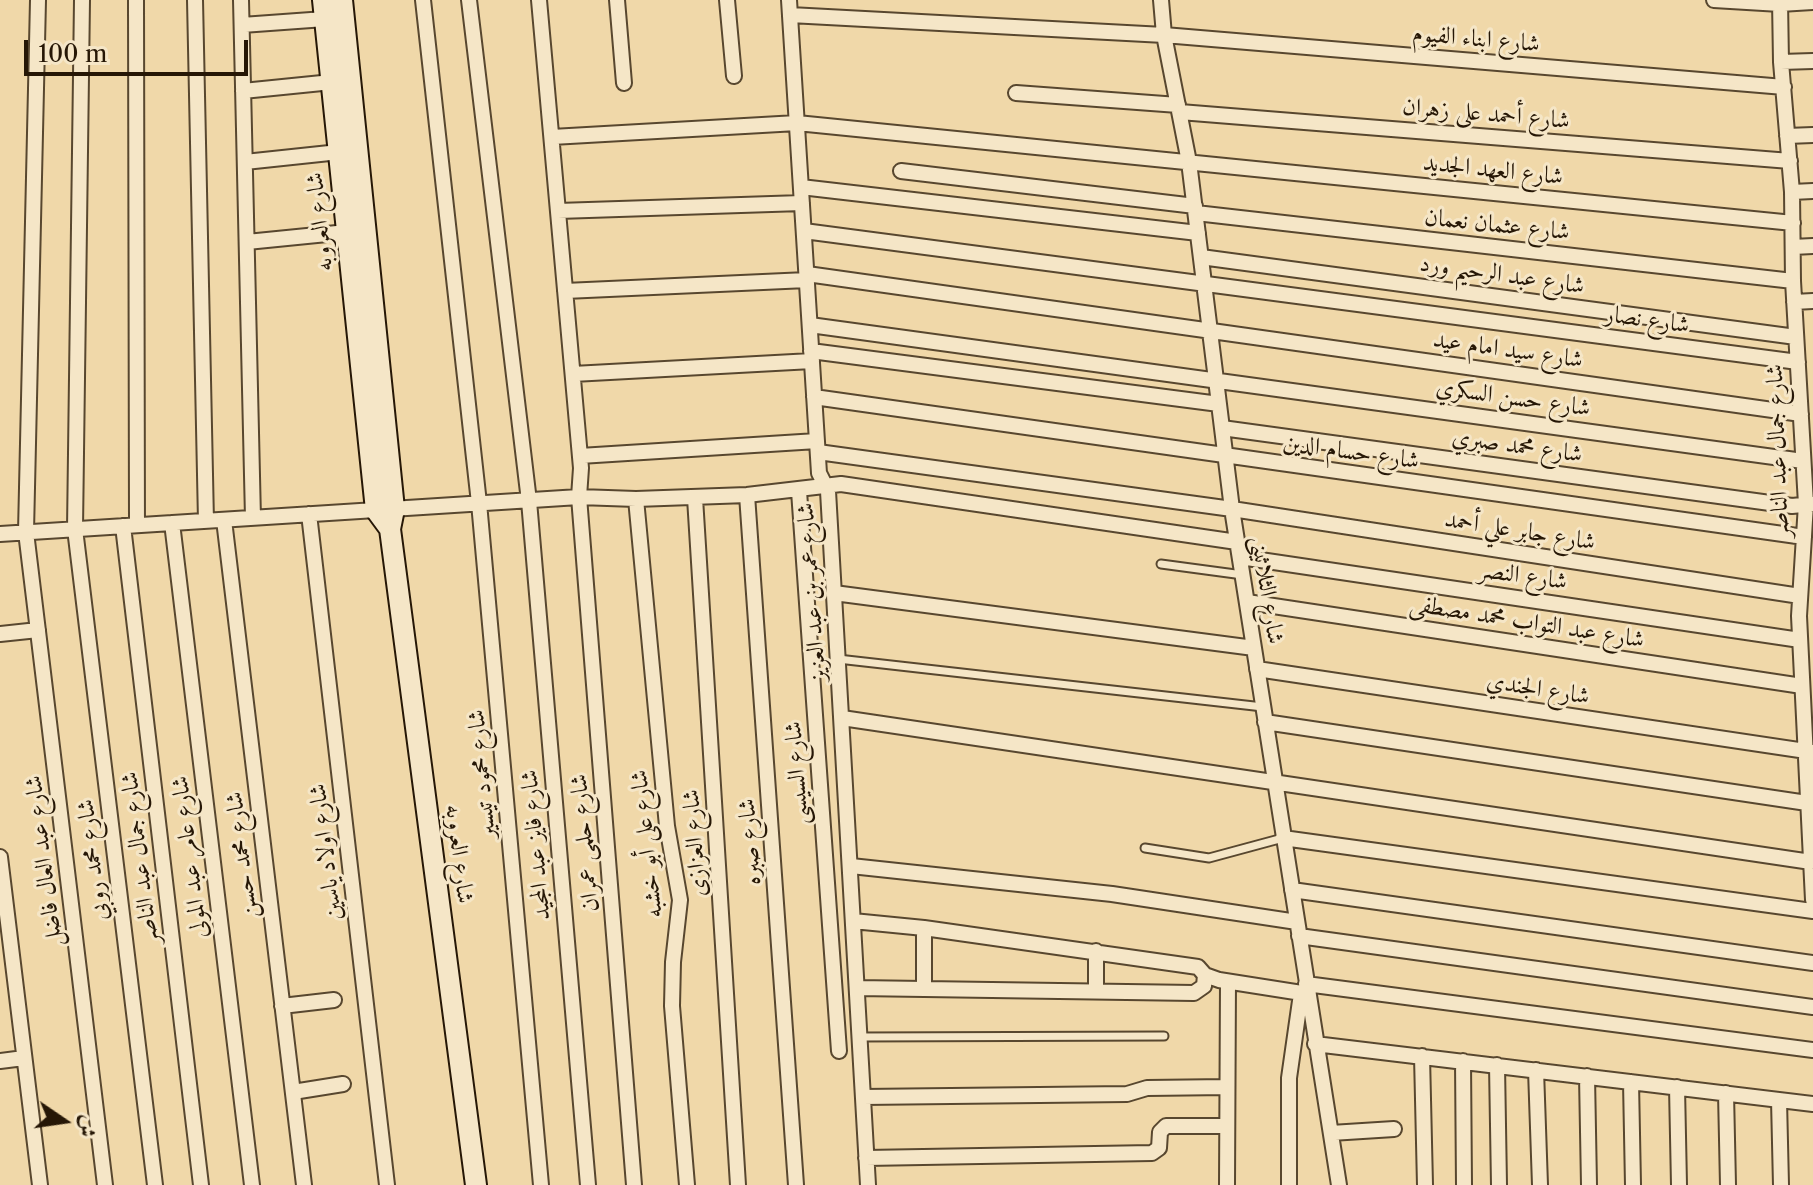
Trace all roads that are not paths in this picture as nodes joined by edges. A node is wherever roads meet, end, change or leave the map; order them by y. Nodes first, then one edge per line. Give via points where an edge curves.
1 (38, 0) edge
2 (82, 0) edge
3 (136, 0) edge
4 (195, 0) edge
5 (241, 0) edge
6 (342, 0) edge
7 (423, 0) edge
8 (469, 0) edge
9 (539, 0) edge
10 (617, 0) edge
11 (727, 0) edge
12 (1161, 0) edge
13 (1714, 0) edge
14 (1780, 2) edge
15 (1813, 2) edge
16 (790, 8) edge
17 (324, 9) edge
18 (242, 25) junction
19 (1164, 35) junction
20 (1813, 61) edge
21 (1781, 62) junction
22 (734, 76) dead end
23 (332, 82) junction
24 (624, 83) dead end
25 (1784, 87) junction
26 (243, 91) junction
27 (1016, 93) dead end
28 (1179, 108) junction
29 (797, 123) junction
30 (1813, 135) edge
31 (1787, 136) junction
32 (552, 137) junction
33 (339, 152) junction
34 (1790, 161) junction
35 (245, 162) junction
36 (1189, 162) junction
37 (901, 171) dead end
38 (801, 187) junction
39 (1813, 191) edge
40 (1792, 192) junction
41 (802, 203) junction
42 (1195, 210) junction
43 (558, 211) junction
44 (1793, 223) junction
45 (804, 231) junction
46 (347, 232) junction
47 (1198, 233) junction
48 (247, 242) junction
49 (1813, 246) edge
50 (1793, 247) junction
51 (1201, 257) junction
52 (807, 277) junction
53 (1793, 281) junction
54 (1204, 283) junction
55 (565, 291) junction
56 (1813, 301) edge
57 (1794, 302) junction
58 (810, 325) junction
59 (1210, 331) junction
60 (1796, 337) junction
61 (812, 356) junction
62 (1803, 366) edge
63 (573, 374) junction
64 (1216, 379) junction
65 (814, 397) junction
66 (1219, 404) junction
67 (1801, 414) junction
68 (1222, 428) junction
69 (1807, 436) edge
70 (817, 446) junction
71 (580, 456) junction
72 (1225, 457) junction
73 (1803, 461) junction
74 (827, 487) junction
75 (799, 491) junction
76 (747, 495) junction
77 (579, 497) junction
78 (695, 498) junction
79 (636, 499) junction
80 (529, 501) junction
81 (479, 503) junction
82 (1809, 504) edge
83 (1232, 509) junction
84 (309, 514) junction
85 (387, 516) junction
86 (253, 518) junction
87 (224, 520) junction
88 (206, 521) junction
89 (172, 523) junction
90 (130, 526) junction
91 (75, 529) junction
92 (26, 532) junction
93 (0, 534) edge
94 (1804, 537) junction
95 (1239, 549) junction
96 (1808, 557) edge
97 (1161, 564) dead end
98 (1243, 575) junction
99 (834, 593) junction
100 (1800, 596) junction
101 (1247, 602) junction
102 (1806, 616) edge
103 (38, 630) junction
104 (0, 634) edge
105 (1800, 640) junction
106 (1254, 648) junction
107 (838, 659) junction
108 (1257, 669) junction
109 (1805, 683) edge
110 (1264, 714) junction
111 (842, 718) junction
112 (1808, 752) edge
113 (1275, 783) junction
114 (1807, 803) junction
115 (1283, 838) junction
116 (1811, 839) edge
117 (1145, 848) dead end
118 (0, 857) edge
119 (1811, 862) junction
120 (851, 866) junction
121 (1292, 890) junction
122 (1813, 900) edge
123 (3, 901) edge
124 (1813, 911) edge
125 (853, 921) junction
126 (924, 928) junction
127 (1298, 929) junction
128 (1096, 951) junction
129 (1813, 963) edge
130 (1205, 975) junction
131 (1228, 982) junction
132 (857, 988) junction
133 (924, 988) junction
134 (1096, 991) junction
135 (1305, 991) junction
136 (17, 997) junction
137 (0, 999) edge
138 (334, 1000) dead end
139 (282, 1006) junction
140 (1813, 1007) edge
141 (1164, 1036) dead end
142 (860, 1037) junction
143 (1315, 1044) junction
144 (1813, 1050) edge
145 (839, 1051) dead end
146 (1422, 1056) junction
147 (24, 1058) junction
148 (0, 1061) edge
149 (1463, 1061) junction
150 (1497, 1065) junction
151 (1536, 1070) junction
152 (1587, 1076) junction
153 (1631, 1082) junction
154 (343, 1084) dead end
155 (1227, 1087) junction
156 (1677, 1087) junction
157 (293, 1092) junction
158 (1726, 1093) junction
159 (863, 1097) junction
160 (1779, 1100) junction
161 (1813, 1104) edge
162 (1227, 1126) junction
163 (1394, 1129) dead end
164 (1331, 1133) junction
165 (866, 1158) junction
166 (40, 1185) edge
167 (105, 1185) edge
168 (155, 1185) edge
169 (201, 1185) edge
170 (252, 1185) edge
171 (304, 1185) edge
172 (387, 1185) edge
173 (476, 1185) edge
174 (541, 1185) edge
175 (588, 1185) edge
176 (634, 1185) edge
177 (687, 1185) edge
178 (738, 1185) edge
179 (796, 1185) edge
180 (868, 1185) edge
181 (1227, 1185) edge
182 (1289, 1185) edge
183 (1339, 1185) edge
184 (1425, 1185) edge
185 (1464, 1185) edge
186 (1499, 1185) edge
187 (1540, 1185) edge
188 (1589, 1185) edge
189 (1633, 1185) edge
190 (1679, 1185) edge
191 (1728, 1185) edge
192 (1781, 1185) edge

1 - 92 street, شارع عبد العال فاضل
2 - 91 street
3 - 90 street, شارع جمال عبد الناصر
4 - 88 street
5 - 18 street
6 - 85 street, شارع العروبه
7 - 81 street, شارع محمود تيسير
8 - 80 street, شارع فايز عبد المجيد
9 - 32 street, شارع حلمى عمران
10 - 24 street
11 - 22 street
12 - 19 street, شارع الثلاثينى
13 - 14 street
14 - 15 street
14 - 21 street, شارع جمال عبد الناصر
16 - 19 street, شارع ابناء الفيوم
16 - 29 street, شارع عمر بن عبد العزيز
17 - 18 street
17 - 23 street, شارع العروبه
18 - 26 street
19 - 25 street, شارع ابناء الفيوم
19 - 28 street, شارع الثلاثينى
20 - 21 street
21 - 25 street, شارع جمال عبد الناصر
23 - 26 street
23 - 33 street, شارع العروبه
25 - 31 street, شارع جمال عبد الناصر
26 - 35 street
27 - 28 street, شارع أحمد على زهران
28 - 34 street, شارع أحمد على زهران
28 - 36 street, شارع الثلاثينى
29 - 32 street, شارع العهد الجديد
29 - 36 street, شارع العهد الجديد
29 - 38 street, شارع عمر بن عبد العزيز
30 - 31 street
31 - 34 street, شارع جمال عبد الناصر
32 - 43 street, شارع حلمى عمران
33 - 35 street
33 - 46 street, شارع العروبه
34 - 40 street, شارع جمال عبد الناصر
35 - 48 street
36 - 42 street, شارع الثلاثينى
36 - 44 street, شارع العهد الجديد
37 - 42 street, شارع عثمان نعمان
38 - 41 street, شارع عمر بن عبد العزيز
38 - 47 street
39 - 40 street
40 - 44 street, شارع جمال عبد الناصر
41 - 43 street
41 - 45 street, شارع عمر بن عبد العزيز
42 - 47 street, شارع الثلاثينى
42 - 53 street, شارع عثمان نعمان
43 - 55 street, شارع حلمى عمران
44 - 50 street, شارع جمال عبد الناصر
45 - 52 street, شارع عمر بن عبد العزيز
45 - 54 street, شارع نصار
46 - 48 street
46 - 85 street, شارع العروبه
47 - 51 street, شارع الثلاثينى
48 - 86 street
49 - 50 street
50 - 53 street, شارع جمال عبد الناصر
51 - 54 street, شارع الثلاثينى
51 - 60 street, شارع عبد الرحيم ورد
52 - 55 street, شارع سيد امام عيد
52 - 58 street, شارع عمر بن عبد العزيز
52 - 59 street, شارع سيد امام عيد
53 - 57 street, شارع جمال عبد الناصر
54 - 59 street, شارع الثلاثينى
54 - 62 street, شارع نصار
55 - 63 street, شارع حلمى عمران
56 - 57 street
57 - 60 street, شارع جمال عبد الناصر
58 - 61 street, شارع عمر بن عبد العزيز
58 - 64 street, شارع حسن السكري
59 - 64 street, شارع الثلاثينى
59 - 67 street, شارع سيد امام عيد
60 - 62 street, شارع جمال عبد الناصر
61 - 63 street
61 - 65 street, شارع عمر بن عبد العزيز
61 - 66 street
62 - 67 street, شارع جمال عبد الناصر
63 - 71 street, شارع حلمى عمران
64 - 66 street, شارع الثلاثينى
64 - 73 street, شارع حسن السكري
65 - 70 street, شارع عمر بن عبد العزيز
65 - 72 street, شارع حسام الدين
66 - 68 street, شارع الثلاثينى
67 - 69 street, شارع جمال عبد الناصر
68 - 72 street, شارع الثلاثينى
68 - 82 street, شارع محمد صبري via 1792,506
69 - 73 street, شارع جمال عبد الناصر
70 - 71 street, شارع جابر علي أحمد
70 - 74 street, شارع عمر بن عبد العزيز via 819,473
70 - 83 street, شارع جابر علي أحمد
71 - 77 street, شارع حلمى عمران
72 - 83 street, شارع الثلاثينى
72 - 94 street, شارع حسام الدين
73 - 82 street, شارع جمال عبد الناصر
74 - 75 street, شارع النصر
74 - 95 street, شارع النصر via 850,485
74 - 99 street, شارع عمر بن عبد العزيز
75 - 76 street, شارع النصر
75 - 145 street, شارع السيسى
76 - 78 street, شارع النصر
76 - 179 street, شارع صبره
77 - 79 street, شارع النصر
77 - 80 street, شارع النصر
77 - 176 street, شارع حلمى عمران
78 - 79 street, شارع النصر
78 - 178 street, شارع العزازى
79 - 177 street, شارع على أبو خشبه via 667,826 680,900 671,995
80 - 81 street, شارع النصر
80 - 175 street, شارع فايز عبد المجيد
81 - 85 street, شارع النصر
81 - 174 street, شارع محمود تيسير
82 - 94 street, شارع جمال عبد الناصر
83 - 95 street, شارع الثلاثينى
83 - 100 street, شارع جابر علي أحمد
84 - 85 street, شارع النصر
84 - 86 street, شارع النصر
84 - 172 street, شارع اولاد ياسين
85 - 173 street, شارع العروبه
86 - 87 street, شارع النصر
87 - 88 street, شارع النصر
87 - 139 street, شارع محمد حسن
88 - 89 street, شارع النصر
89 - 90 street, شارع النصر
89 - 170 street, شارع عامر عبد المولى
90 - 91 street, شارع النصر
90 - 169 street, شارع جمال عبد الناصر
91 - 92 street, شارع النصر
91 - 168 street, شارع محمد روبي
92 - 93 street, شارع النصر
92 - 103 street, شارع عبد العال فاضل
94 - 96 street, شارع جمال عبد الناصر
95 - 98 street, شارع الثلاثينى
95 - 105 street, شارع النصر
96 - 100 street, شارع جمال عبد الناصر
97 - 98 lane
98 - 101 street, شارع الثلاثينى
99 - 106 street
99 - 107 street, شارع عمر بن عبد العزيز
100 - 102 street, شارع جمال عبد الناصر
101 - 106 street, شارع الثلاثينى
101 - 109 street, شارع عبد التواب محمد مصطفى
102 - 105 street, شارع جمال عبد الناصر
103 - 104 street
103 - 167 street, شارع عبد العال فاضل
105 - 109 street, شارع جمال عبد الناصر
106 - 108 street, شارع الثلاثينى
107 - 110 lane
107 - 111 street, شارع عمر بن عبد العزيز
108 - 110 street, شارع الثلاثينى
108 - 112 street, شارع الجندي
109 - 112 street, شارع جمال عبد الناصر
110 - 113 street, شارع الثلاثينى
110 - 114 street
111 - 113 street
111 - 120 street, شارع عمر بن عبد العزيز
112 - 114 street, شارع جمال عبد الناصر
113 - 115 street, شارع الثلاثينى
113 - 119 street
114 - 116 street, شارع جمال عبد الناصر
115 - 117 lane via 1209,858
115 - 121 street, شارع الثلاثينى
115 - 124 street
116 - 119 street, شارع جمال عبد الناصر
118 - 123 street
119 - 122 street, شارع جمال عبد الناصر
120 - 125 street, شارع عمر بن عبد العزيز
120 - 127 street via 1112,894
121 - 127 street, شارع الثلاثينى
121 - 129 street
123 - 136 street
125 - 126 street
125 - 132 street, شارع عمر بن عبد العزيز
126 - 128 street
126 - 133 street
127 - 135 street, شارع الثلاثينى
127 - 140 street
128 - 130 street via 1198,967
128 - 134 street
130 - 131 street
130 - 134 street via 1204,986 1194,993
131 - 135 street
131 - 155 street
132 - 133 street
132 - 142 street, شارع عمر بن عبد العزيز
133 - 134 street
135 - 143 street, شارع الثلاثينى
135 - 144 street
135 - 182 street via 1289,1078
136 - 137 street
136 - 147 street
138 - 139 street
139 - 157 street, شارع محمد حسن
141 - 142 lane
142 - 159 street, شارع عمر بن عبد العزيز
143 - 146 street
143 - 164 street, شارع الثلاثينى
146 - 149 street
146 - 184 street
147 - 148 street
147 - 166 street
149 - 150 street
149 - 185 street
150 - 151 street
150 - 186 street
151 - 152 street
151 - 187 street
152 - 153 street
152 - 188 street
153 - 156 street
153 - 189 street
154 - 157 street
155 - 159 street via 1147,1088 1127,1094
155 - 162 street
156 - 158 street
156 - 190 street
157 - 171 street, شارع محمد حسن
158 - 160 street
158 - 191 street
159 - 165 street, شارع عمر بن عبد العزيز
160 - 161 street
160 - 192 street
162 - 165 street via 1166,1126 1152,1153
162 - 181 street
163 - 164 street
164 - 183 street, شارع الثلاثينى
165 - 180 street, شارع عمر بن عبد العزيز

